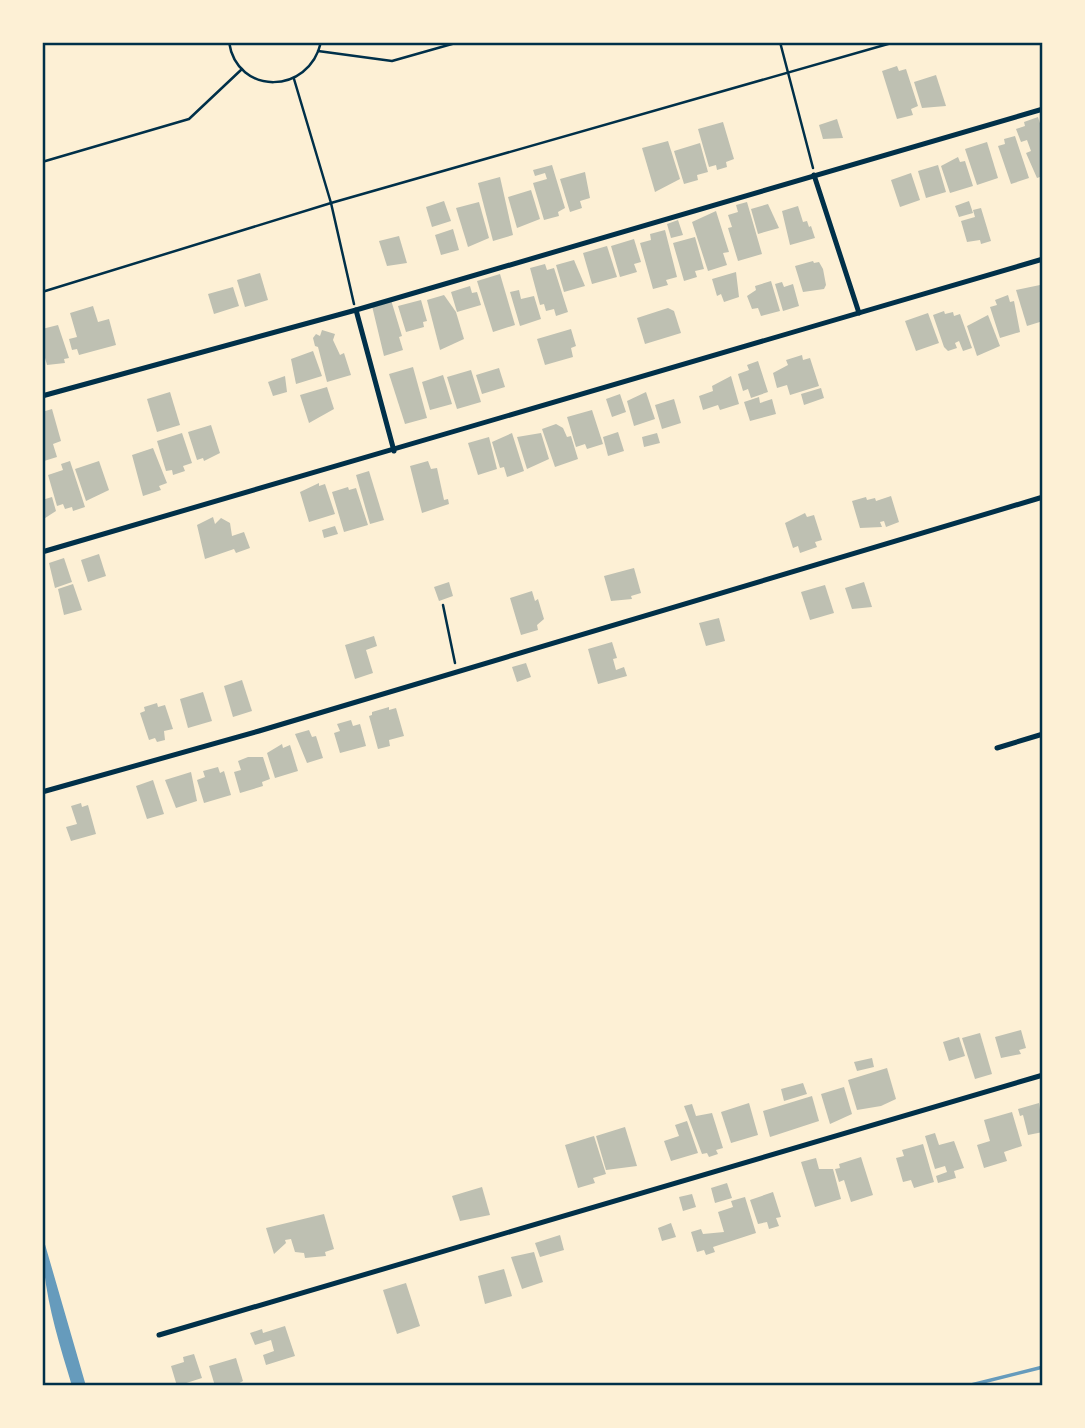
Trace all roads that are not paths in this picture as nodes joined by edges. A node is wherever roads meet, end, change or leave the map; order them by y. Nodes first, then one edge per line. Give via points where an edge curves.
1 (1043, 109) edge
2 (814, 175) junction
3 (1043, 259) edge
4 (356, 310) junction
5 (859, 313) junction
6 (42, 396) edge
7 (394, 451) junction
8 (1043, 497) edge
9 (42, 552) edge
10 (1043, 734) edge
11 (997, 748) dead end
12 (42, 792) edge
13 (1043, 1075) edge
14 (159, 1335) dead end

1 - 2 street
2 - 4 street
2 - 5 street
3 - 5 street
4 - 6 street
4 - 7 street
5 - 7 street
7 - 9 street
8 - 12 street
10 - 11 street
13 - 14 street

